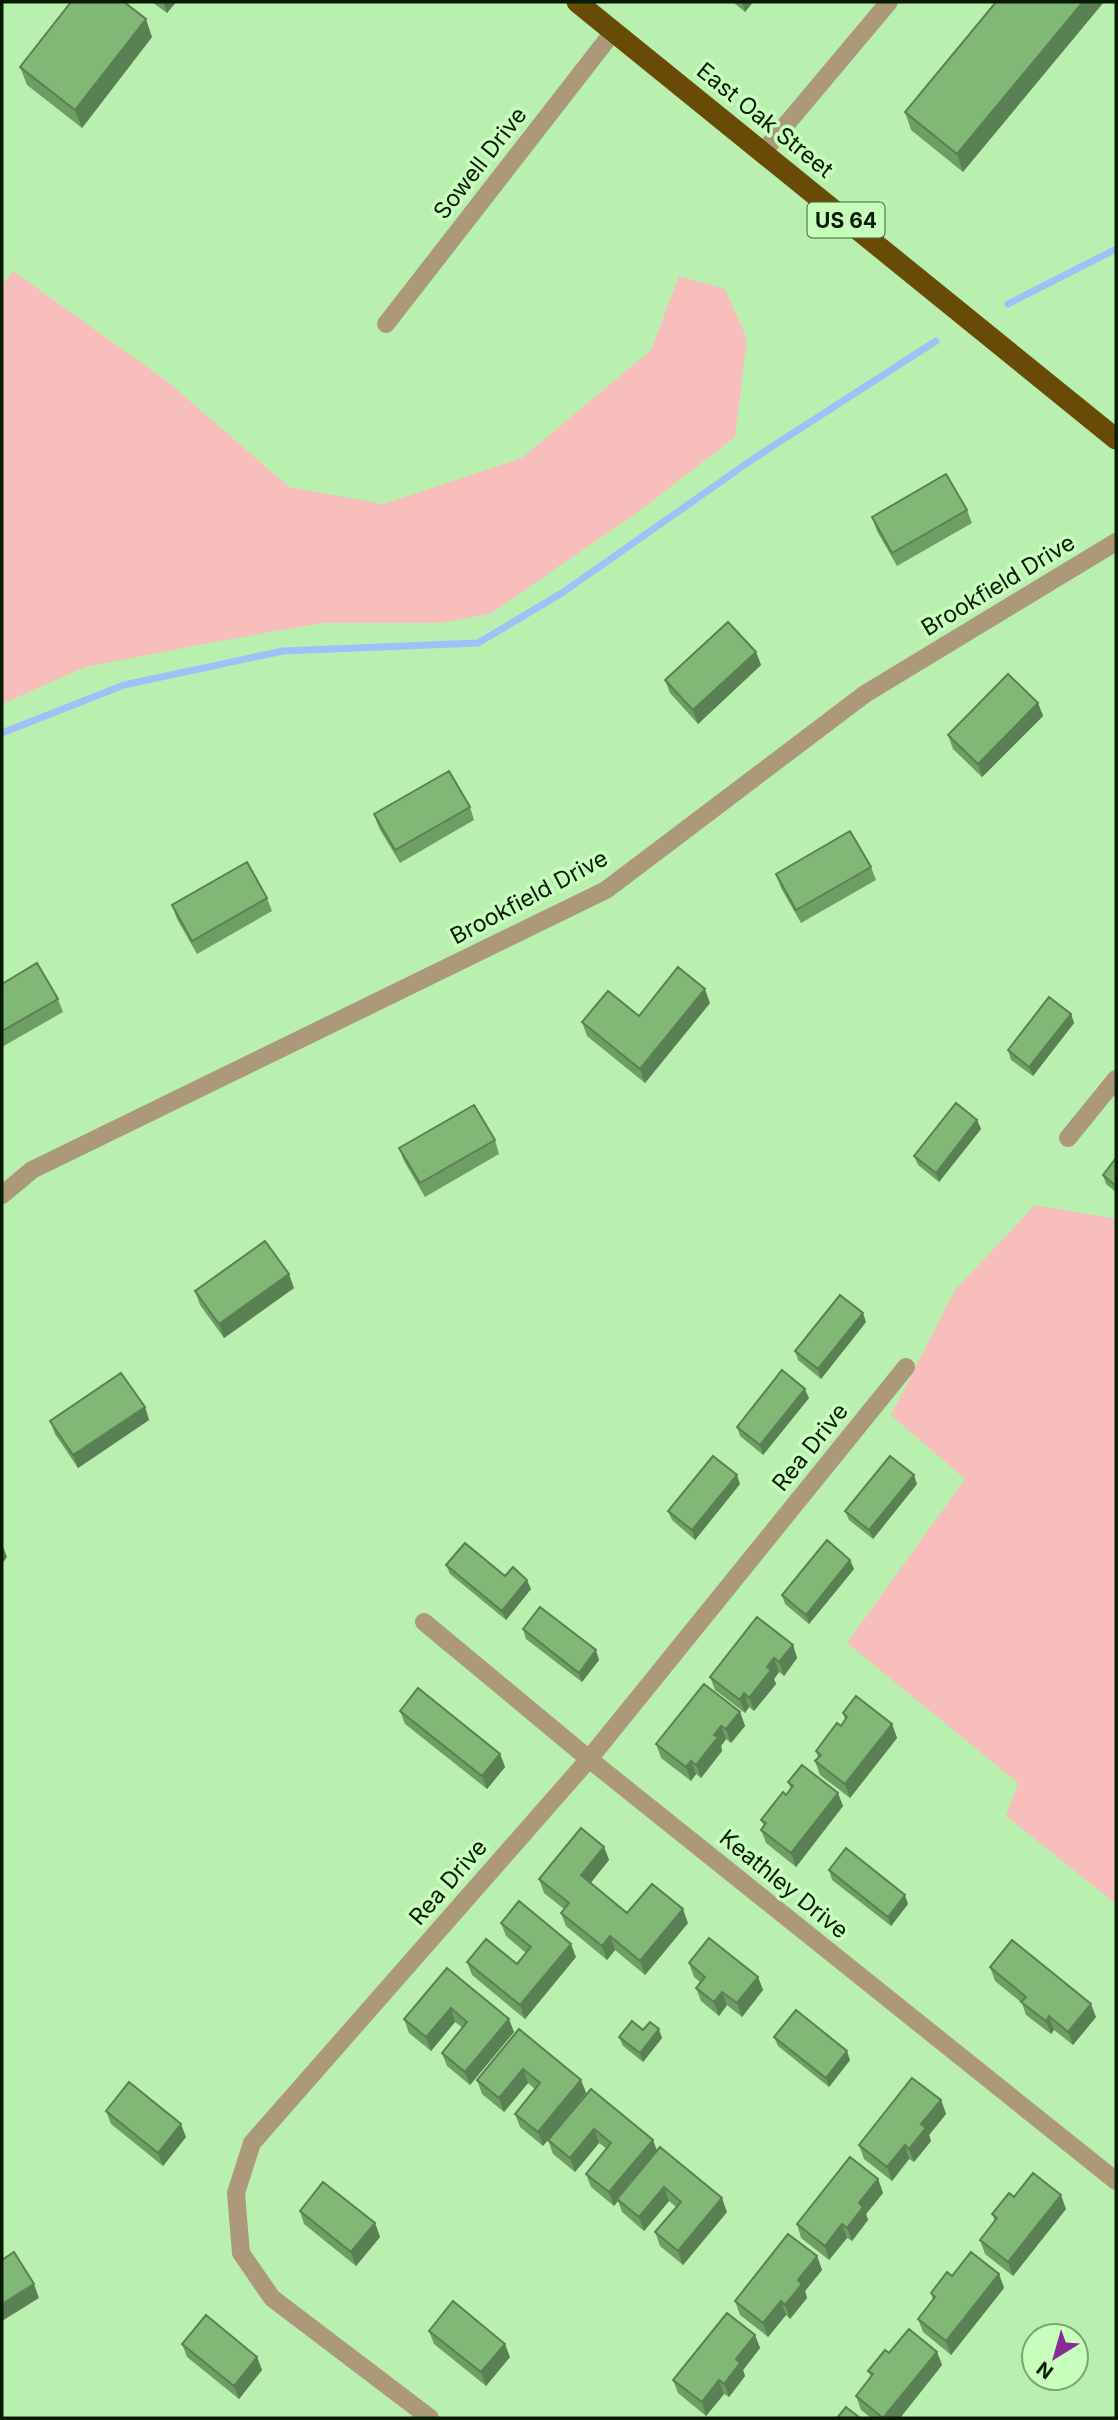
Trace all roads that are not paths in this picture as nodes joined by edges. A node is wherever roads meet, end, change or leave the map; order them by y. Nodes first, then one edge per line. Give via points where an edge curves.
1 (577, 2) edge
2 (889, 2) edge
3 (613, 32) junction
4 (763, 152) junction
5 (386, 324) dead end
6 (1116, 439) edge
7 (1116, 542) edge
8 (1116, 1079) edge
9 (1068, 1138) dead end
10 (2, 1195) edge
11 (906, 1367) dead end
12 (424, 1622) dead end
13 (589, 1759) junction
14 (1116, 2181) edge
15 (430, 2418) edge

1 - 3 highway, East Oak Street / US 64
2 - 4 street
3 - 4 highway, East Oak Street / US 64
3 - 5 street, Sowell Drive
4 - 6 highway, East Oak Street / US 64
7 - 10 street, Brookfield Drive via 865,694 606,890 32,1170
8 - 9 street
11 - 13 street, Rea Drive
12 - 13 street, Keathley Drive
13 - 14 street, Keathley Drive
13 - 15 street, Rea Drive via 252,2143 236,2193 241,2253 272,2298

